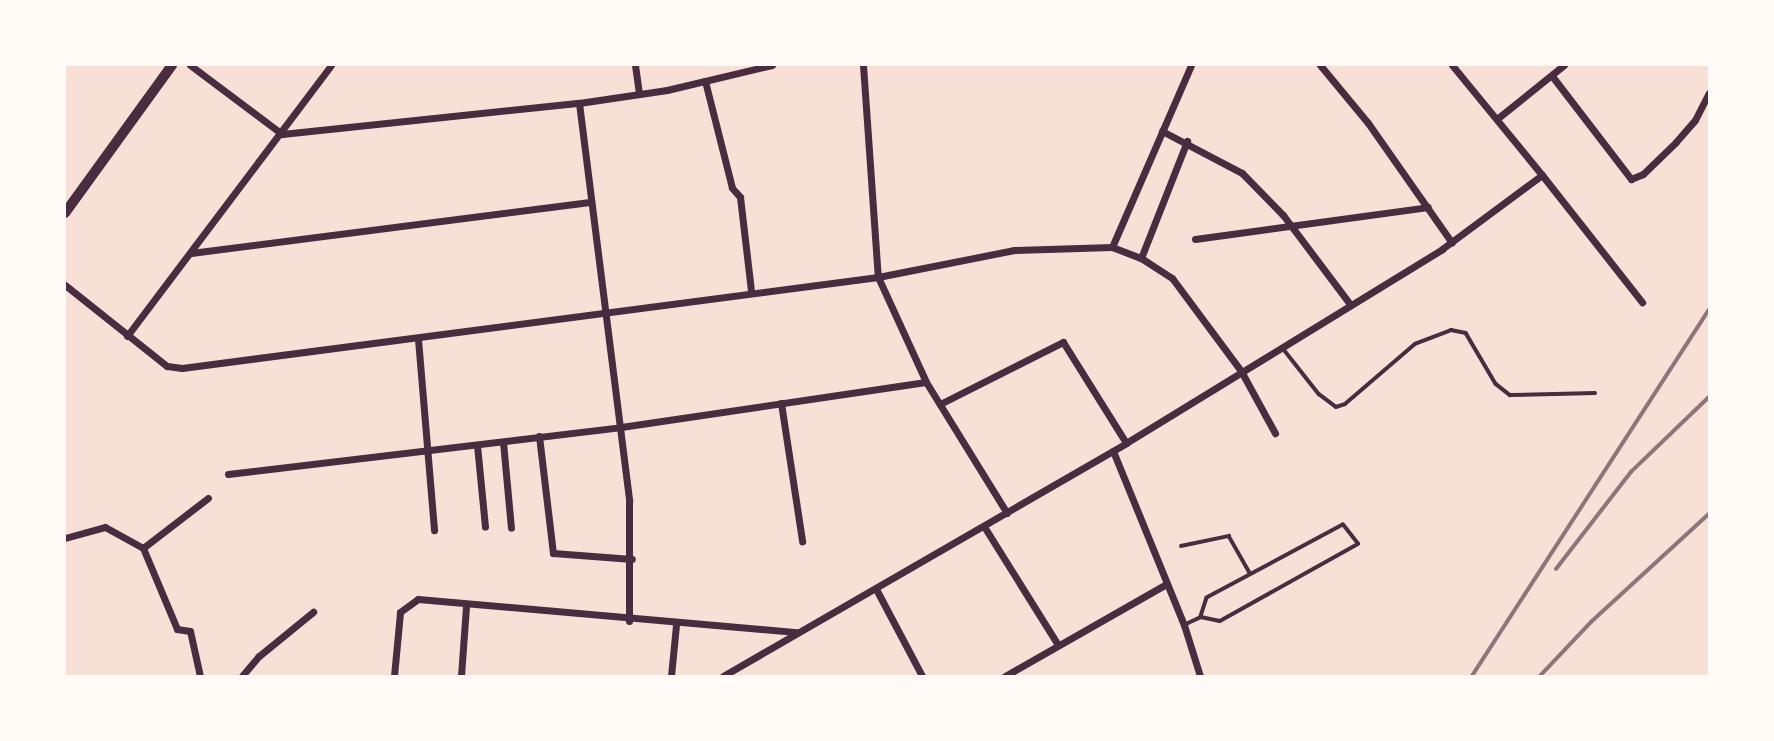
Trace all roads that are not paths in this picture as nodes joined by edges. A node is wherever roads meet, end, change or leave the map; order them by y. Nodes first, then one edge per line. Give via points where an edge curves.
1 (172, 65) edge
2 (190, 65) edge
3 (635, 65) edge
4 (772, 65) edge
5 (863, 65) edge
6 (1191, 65) edge
7 (1321, 65) edge
8 (1452, 65) edge
9 (327, 66) edge
10 (1560, 66) edge
11 (1552, 76) junction
12 (705, 81) junction
13 (1709, 93) edge
14 (639, 94) junction
15 (579, 103) junction
16 (1497, 118) junction
17 (1161, 131) junction
18 (282, 134) junction
19 (1187, 141) junction
20 (1542, 175) junction
21 (590, 202) junction
22 (1428, 207) junction
23 (65, 213) edge
24 (1293, 227) junction
25 (1195, 239) dead end
26 (1452, 243) junction
27 (1112, 247) junction
28 (191, 253) junction
29 (1141, 258) junction
30 (878, 277) junction
31 (65, 285) edge
32 (751, 291) junction
33 (1643, 302) dead end
34 (1349, 303) junction
35 (605, 313) junction
36 (127, 336) junction
37 (418, 339) junction
38 (1281, 346) junction
39 (1241, 371) junction
40 (926, 382) junction
41 (1595, 393) dead end
42 (782, 403) junction
43 (940, 404) junction
44 (621, 427) junction
45 (1275, 433) dead end
46 (539, 436) junction
47 (502, 442) junction
48 (1126, 443) junction
49 (477, 445) junction
50 (1113, 451) junction
51 (427, 452) junction
52 (228, 474) dead end
53 (208, 498) dead end
54 (1007, 513) junction
55 (485, 527) dead end
56 (511, 528) dead end
57 (985, 528) junction
58 (434, 530) dead end
59 (65, 538) edge
60 (802, 541) dead end
61 (1181, 546) dead end
62 (143, 548) junction
63 (632, 559) junction
64 (1250, 573) junction
65 (1166, 584) junction
66 (876, 589) junction
67 (466, 606) junction
68 (313, 612) dead end
69 (1201, 617) junction
70 (629, 621) junction
71 (676, 625) junction
72 (1184, 625) junction
73 (797, 632) junction
74 (1058, 645) junction
75 (200, 676) edge
76 (242, 676) edge
77 (394, 676) edge
78 (461, 676) edge
79 (671, 676) edge
80 (723, 676) edge
81 (922, 676) edge
82 (1005, 676) edge
83 (1199, 676) edge

1 - 23 main road
2 - 18 street
3 - 14 street
4 - 12 street
5 - 30 street
6 - 17 street
7 - 22 street
8 - 16 street
9 - 18 street
10 - 11 street
11 - 13 street via 1632,179 1675,143 1695,120
11 - 16 street
12 - 14 street
12 - 32 street via 732,188 740,197
14 - 15 street
15 - 18 street
15 - 21 street
16 - 20 street
17 - 19 street
17 - 27 street
18 - 28 street
19 - 24 street via 1242,173
19 - 29 street
20 - 26 street
20 - 33 street
21 - 28 street
21 - 35 street
22 - 24 street
22 - 26 street
24 - 25 street
24 - 34 street
26 - 34 street
27 - 29 street
27 - 30 street via 1014,250
28 - 36 street
29 - 39 street via 1172,278
30 - 32 street
30 - 40 street
31 - 36 street
32 - 35 street
34 - 38 street
35 - 37 street
35 - 44 street
36 - 37 street via 174,369
37 - 51 street
38 - 39 street
38 - 41 lane via 1319,394 1336,407 1415,344 1451,330 1466,333 1496,384 1510,395
39 - 45 street
39 - 48 street
40 - 42 street
40 - 43 street
42 - 44 street
42 - 60 street
43 - 48 street via 1063,342
43 - 54 street
44 - 46 street
44 - 63 street
46 - 47 street
46 - 63 street via 553,553
47 - 49 street
47 - 56 street
48 - 50 street
49 - 51 street
49 - 55 street
50 - 54 street
50 - 65 street
51 - 52 street
51 - 58 street
53 - 62 street
54 - 57 street
57 - 66 street
57 - 74 street
59 - 62 street via 106,527
61 - 64 lane via 1229,536
62 - 75 street via 177,629 190,631
63 - 70 street
64 - 69 lane via 1207,598
64 - 69 lane via 1343,524 1358,544 1220,621
65 - 72 street
65 - 74 street
66 - 73 street
66 - 81 street
67 - 70 street
67 - 77 street via 418,599 405,605 400,612
67 - 78 street
68 - 76 street
69 - 72 lane
70 - 71 street
71 - 73 street
71 - 79 street
72 - 83 street
73 - 80 street
74 - 82 street

